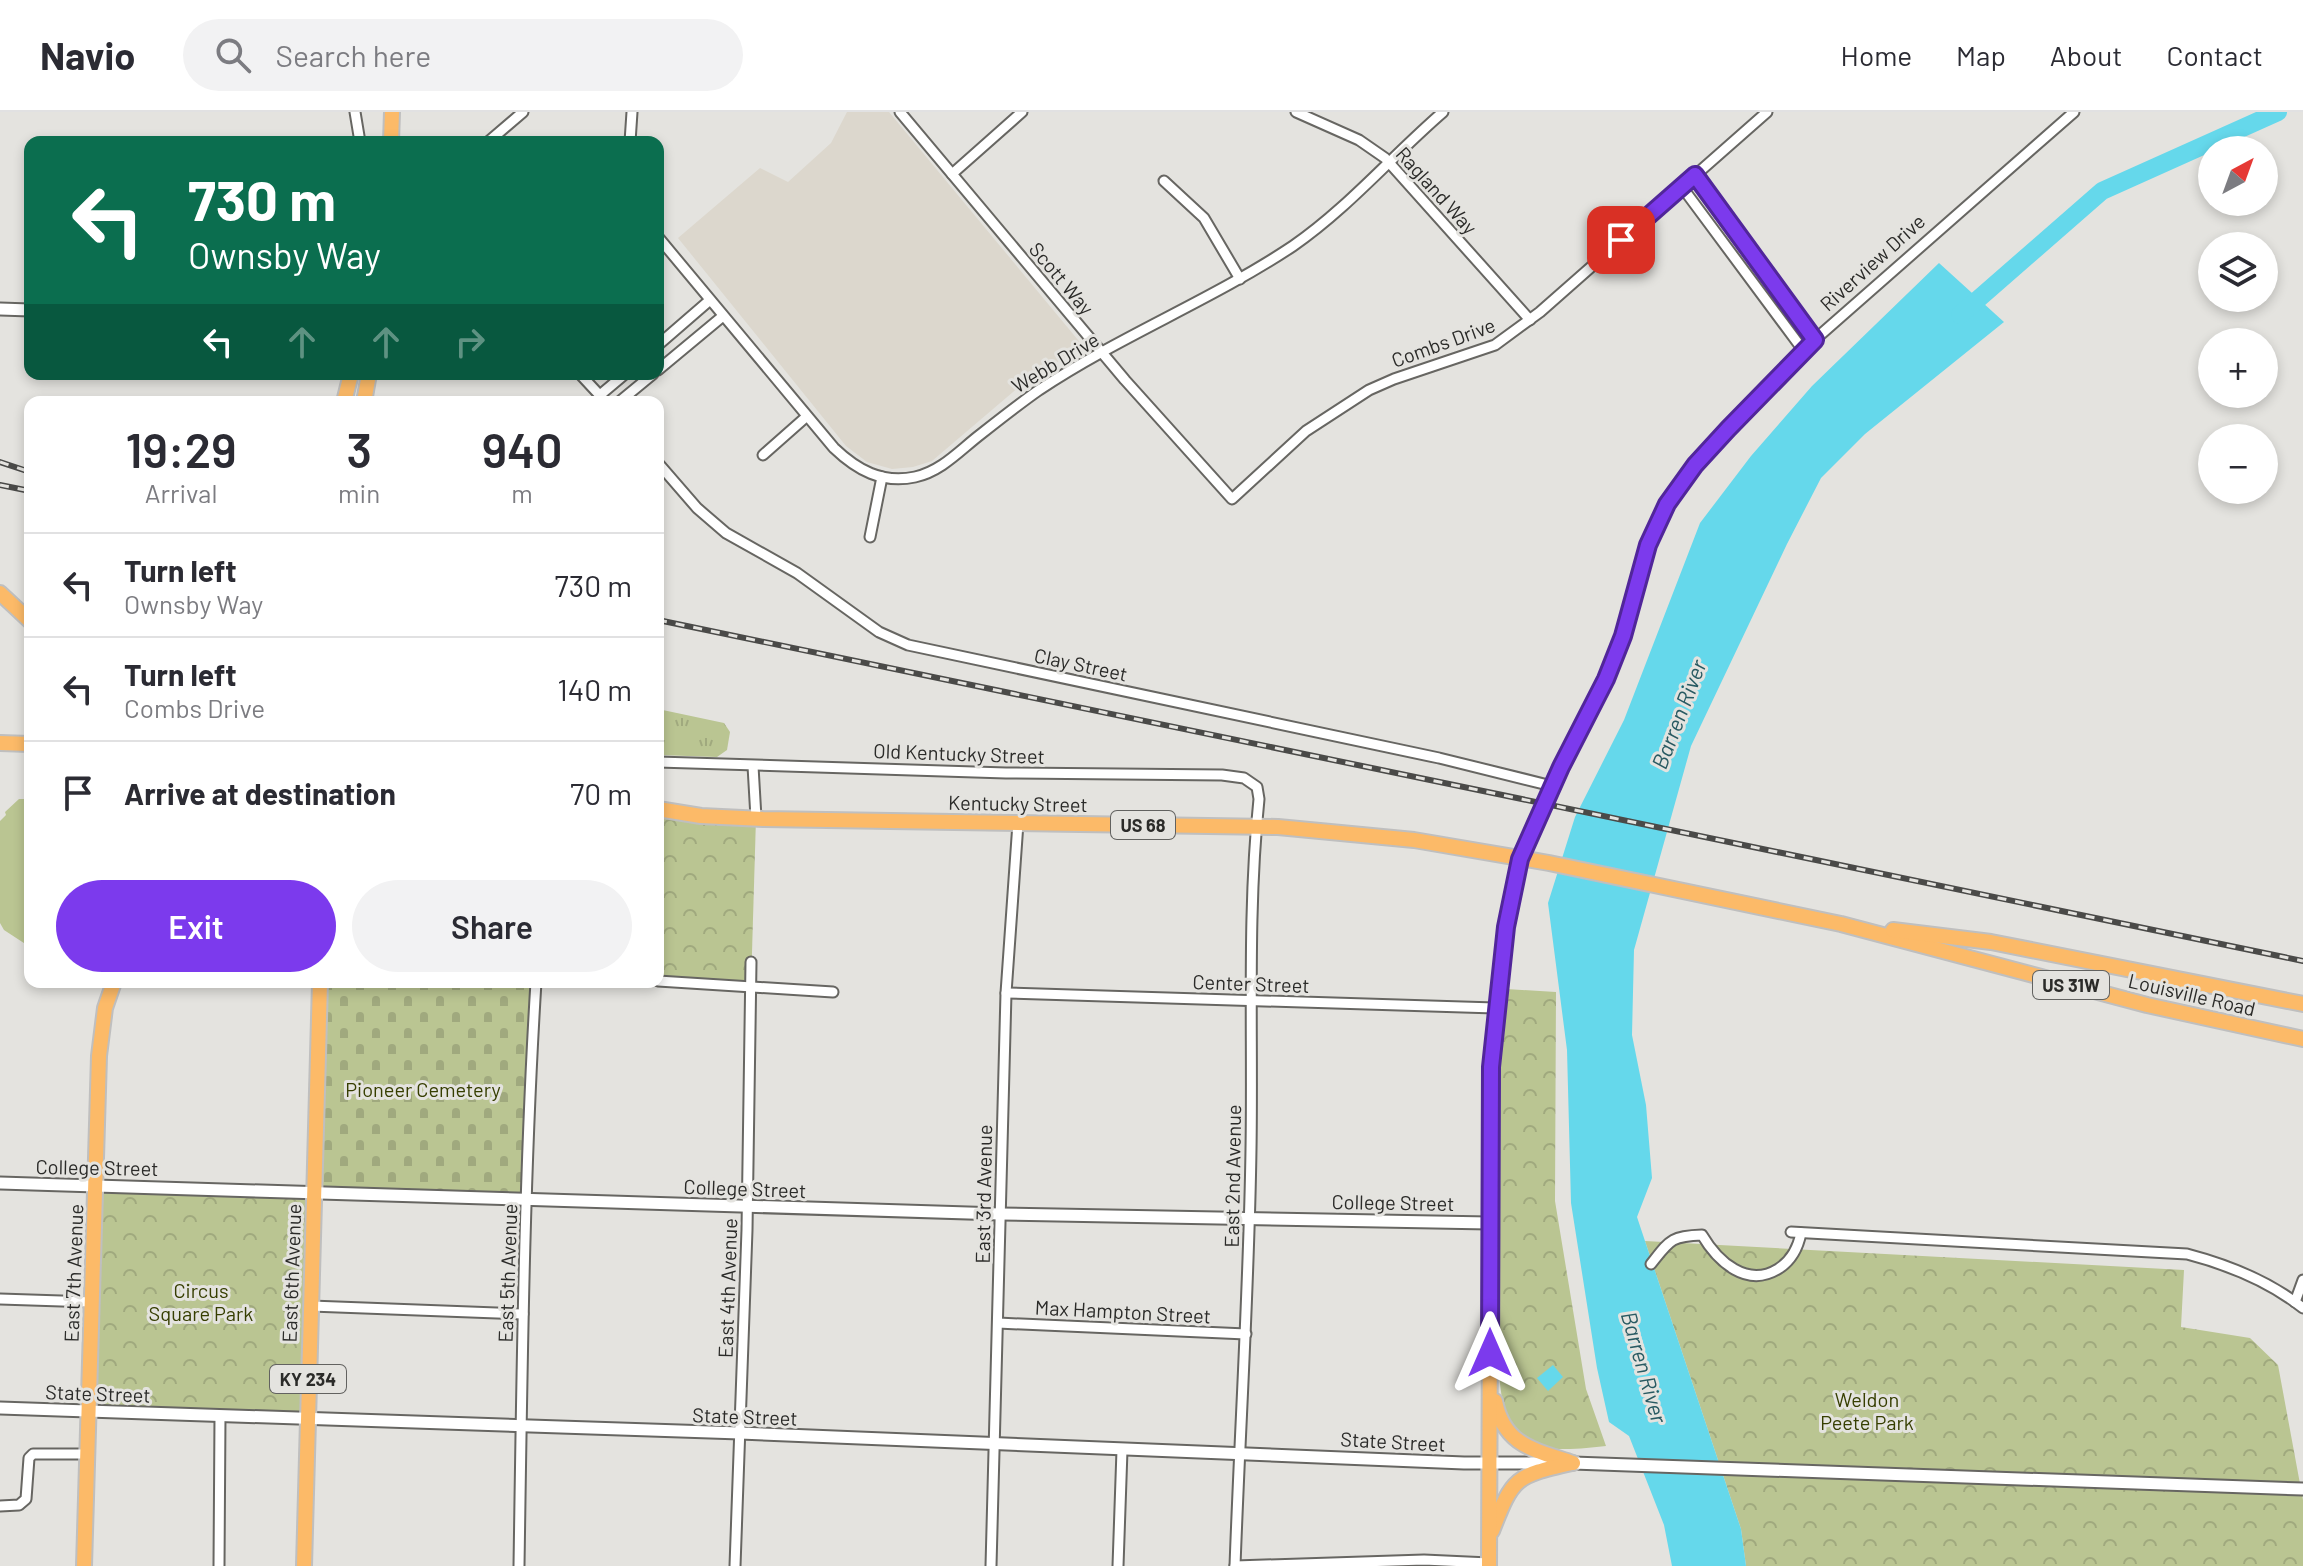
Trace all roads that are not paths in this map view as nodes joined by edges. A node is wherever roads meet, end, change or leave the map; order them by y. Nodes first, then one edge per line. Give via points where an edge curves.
1 (355, 112) edge
2 (392, 112) edge
3 (523, 112) edge
4 (632, 112) edge
5 (900, 112) edge
6 (1022, 112) edge
7 (1296, 112) edge
8 (1443, 112) edge
9 (1767, 112) edge
10 (2074, 112) edge
11 (359, 136) edge
12 (391, 136) edge
13 (495, 136) edge
14 (630, 136) edge
15 (1389, 162) junction
16 (952, 174) junction
17 (1695, 175) junction
18 (1164, 181) dead end
19 (1682, 187) junction
20 (664, 244) edge
21 (1240, 279) junction
22 (710, 300) junction
23 (0, 309) edge
24 (24, 310) edge
25 (723, 316) junction
26 (1530, 320) junction
27 (664, 340) edge
28 (1815, 340) junction
29 (1803, 350) junction
30 (1102, 354) junction
31 (664, 365) edge
32 (586, 380) edge
33 (620, 380) edge
34 (646, 380) edge
35 (601, 396) edge
36 (605, 396) edge
37 (626, 396) edge
38 (806, 417) junction
39 (763, 455) dead end
40 (664, 470) edge
41 (882, 477) junction
42 (1232, 499) joint
43 (870, 537) dead end
44 (0, 593) edge
45 (24, 615) edge
46 (0, 743) edge
47 (24, 744) edge
48 (664, 762) edge
49 (753, 766) junction
50 (1552, 786) junction
51 (1257, 787) joint
52 (664, 810) edge
53 (756, 818) junction
54 (1018, 823) junction
55 (1256, 827) junction
56 (1520, 859) junction
57 (1841, 924) junction
58 (751, 962) dead end
59 (664, 981) edge
60 (751, 986) junction
61 (112, 988) edge
62 (320, 988) edge
63 (536, 988) edge
64 (833, 992) dead end
65 (1006, 993) junction
66 (1251, 1001) junction
67 (2303, 1004) edge
68 (1495, 1008) junction
69 (2303, 1039) edge
70 (0, 1183) edge
71 (95, 1186) junction
72 (313, 1191) junction
73 (527, 1199) junction
74 (747, 1206) junction
75 (1000, 1214) junction
76 (1250, 1219) junction
77 (1489, 1223) junction
78 (1651, 1264) dead end
79 (2303, 1280) edge
80 (0, 1299) edge
81 (92, 1302) junction
82 (2299, 1305) edge
83 (311, 1306) junction
84 (523, 1314) junction
85 (998, 1323) junction
86 (1246, 1334) junction
87 (1490, 1376) junction
88 (0, 1408) edge
89 (89, 1411) junction
90 (220, 1416) junction
91 (307, 1419) junction
92 (521, 1427) junction
93 (740, 1433) junction
94 (993, 1445) junction
95 (1122, 1450) junction
96 (87, 1454) junction
97 (1240, 1454) junction
98 (1489, 1463) junction
99 (1578, 1464) junction
100 (2303, 1489) edge
101 (0, 1506) edge
102 (1489, 1539) junction
103 (1489, 1564) edge
104 (84, 1566) edge
105 (219, 1566) edge
106 (304, 1566) edge
107 (519, 1566) edge
108 (735, 1566) edge
109 (991, 1566) edge
110 (1118, 1566) edge
111 (1235, 1566) edge

1 - 11 street
2 - 12 main road
3 - 13 street
4 - 14 street
5 - 16 street, Scott Way
6 - 16 street
7 - 15 street, Ragland Way via 1359,140
8 - 15 street, Webb Drive
9 - 17 street, Combs Drive
10 - 28 street, Riverview Drive
15 - 21 street, Webb Drive via 1311,232
15 - 26 street, Ragland Way
16 - 30 street, Scott Way
17 - 19 street, Combs Drive
17 - 28 street
18 - 21 street via 1204,218
19 - 26 street, Combs Drive
19 - 29 street
20 - 22 street
21 - 30 street, Webb Drive
22 - 25 street
22 - 27 street
23 - 24 street
25 - 31 street
25 - 38 street
26 - 42 street, Combs Drive via 1495,345 1369,390 1306,431
28 - 29 street, Riverview Drive
29 - 50 street, Riverview Drive via 1695,465 1667,504 1648,545 1615,658
30 - 41 street, Webb Drive via 1033,395 937,469 907,478
30 - 42 street, Scott Way
32 - 35 street
33 - 36 street
34 - 37 street
38 - 39 street
38 - 41 street via 849,462
40 - 50 street, Clay Street via 726,533 797,573 879,632 908,645
41 - 43 street
44 - 45 main road
46 - 47 main road
48 - 49 street, Old Kentucky Street
49 - 51 street, Old Kentucky Street via 1222,775 1244,778
49 - 53 street
50 - 56 street, Riverview Drive
51 - 55 street, East 2nd Avenue
52 - 53 main road, Kentucky Street / US 68
53 - 54 main road, Kentucky Street / US 68
54 - 55 main road, Kentucky Street / US 68
54 - 65 street, East 3rd Avenue
55 - 56 main road, Kentucky Street / US 68 via 1389,836
55 - 66 street, East 2nd Avenue
56 - 57 main road, Louisville Road / US 31W
56 - 68 main road, Riverview Drive
57 - 67 main road, Louisville Road / US 31W via 1991,942
57 - 69 main road, Louisville Road / US 31W via 2147,1005
58 - 60 street, East 4th Avenue
59 - 60 street
60 - 64 street
60 - 74 street, East 4th Avenue
61 - 71 main road, East 7th Avenue via 101,1029
62 - 72 main road, East 6th Avenue / KY 234
63 - 73 street, East 5th Avenue
65 - 66 street, Center Street
65 - 75 street, East 3rd Avenue
66 - 68 street, Center Street
66 - 76 street, East 2nd Avenue
68 - 77 main road, Riverview Drive
70 - 71 street, College Street
71 - 72 street, College Street
71 - 81 main road, East 7th Avenue
72 - 73 street, College Street
72 - 83 main road, East 6th Avenue / KY 234
73 - 74 street, College Street
73 - 84 street, East 5th Avenue
74 - 75 street, College Street
74 - 93 street, East 4th Avenue
75 - 76 street, College Street
75 - 85 street, East 3rd Avenue
76 - 77 street, College Street
76 - 86 street, East 2nd Avenue
77 - 87 main road, Riverview Drive
78 - 82 street via 1677,1236 1702,1235 1712,1252 1733,1269 1767,1276 1787,1263 1799,1244 1796,1233 2187,1254 2247,1274
79 - 82 street
80 - 81 street
81 - 89 main road, East 7th Avenue
83 - 84 street
83 - 91 main road, East 6th Avenue / KY 234
84 - 92 street, East 5th Avenue
85 - 86 street, Max Hampton Street
85 - 94 street, East 3rd Avenue
86 - 97 street, East 2nd Avenue
87 - 98 main road, Riverview Drive
87 - 99 main road via 1502,1426 1513,1437 1525,1447
88 - 89 street, State Street
89 - 90 street, State Street
89 - 96 main road, East 7th Avenue
90 - 91 street, State Street
90 - 105 street
91 - 92 street, State Street
91 - 106 main road, East 6th Avenue / KY 234
92 - 93 street, State Street
92 - 107 street, East 5th Avenue
93 - 94 street, State Street
93 - 108 street, East 4th Avenue
94 - 95 street, State Street
94 - 109 street, East 3rd Avenue
95 - 97 street, State Street
95 - 110 street
96 - 101 street via 33,1454 27,1497 22,1504
96 - 104 main road, East 7th Avenue
97 - 98 street, State Street
97 - 111 street, East 2nd Avenue
98 - 99 street, State Street
98 - 102 main road, Riverview Drive
99 - 100 street, State Street
99 - 102 main road via 1521,1477 1505,1497
102 - 103 main road, Riverview Drive
103 - 111 street via 1424,1560

